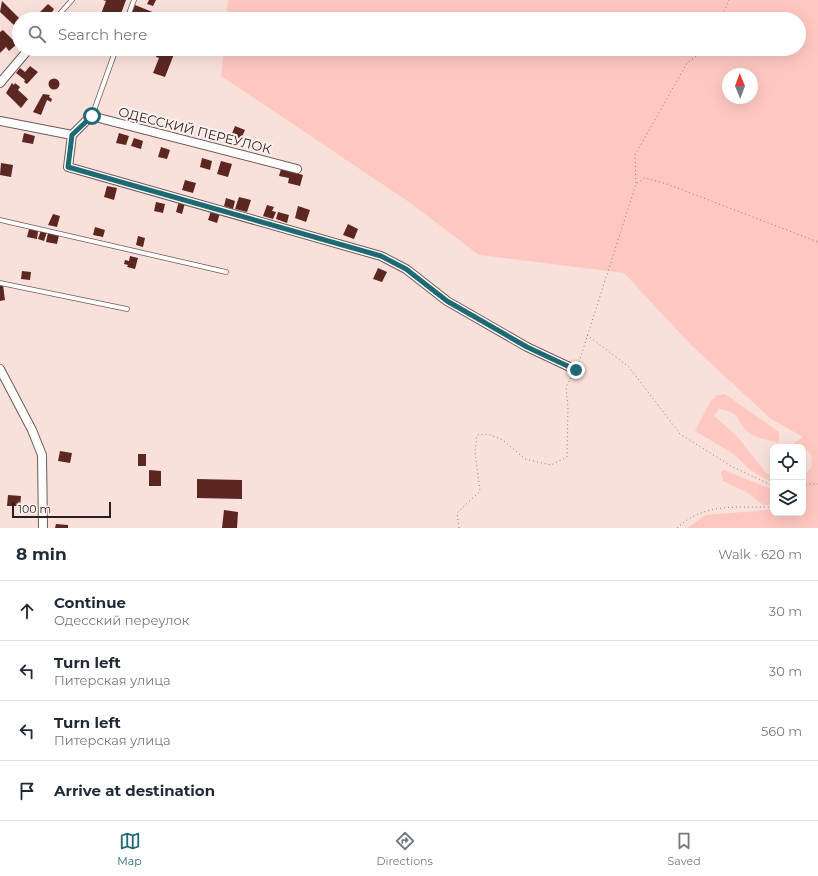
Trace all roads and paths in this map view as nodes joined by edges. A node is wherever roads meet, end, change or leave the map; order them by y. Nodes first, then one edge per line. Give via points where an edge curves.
1 (72, 0) edge
2 (134, 0) edge
3 (729, 0) edge
4 (61, 12) edge
5 (130, 12) edge
6 (724, 12) edge
7 (23, 56) edge
8 (113, 56) edge
9 (696, 56) edge
10 (0, 82) edge
11 (92, 116) junction
12 (0, 121) edge
13 (72, 135) junction
14 (297, 169) dead end
15 (636, 184) junction
16 (0, 220) edge
17 (818, 242) edge
18 (226, 272) dead end
19 (0, 283) edge
20 (127, 309) dead end
21 (587, 335) junction
22 (0, 369) edge
23 (576, 370) junction
24 (818, 484) edge
25 (770, 485) edge
26 (806, 486) edge
27 (770, 507) edge
28 (44, 528) edge
29 (459, 528) edge
30 (677, 528) edge

1 - 4 lane
2 - 5 lane
3 - 6 path
7 - 10 street
8 - 11 lane
9 - 15 path via 687,63 635,154
11 - 13 street
11 - 14 street, ОДЕССКИЙ ПЕРЕУЛОК
12 - 13 street
13 - 23 street via 68,167 381,256 406,269 447,301 527,347
15 - 17 path via 645,178 667,184
15 - 21 path
16 - 18 lane
19 - 20 lane
21 - 23 path
21 - 25 path via 629,367 680,434 731,466
22 - 28 street via 42,455
23 - 29 path via 566,387 567,457 552,465 525,459 503,440 488,434 477,435 475,451 480,490 457,513
24 - 26 path
27 - 30 path via 709,509 685,520

